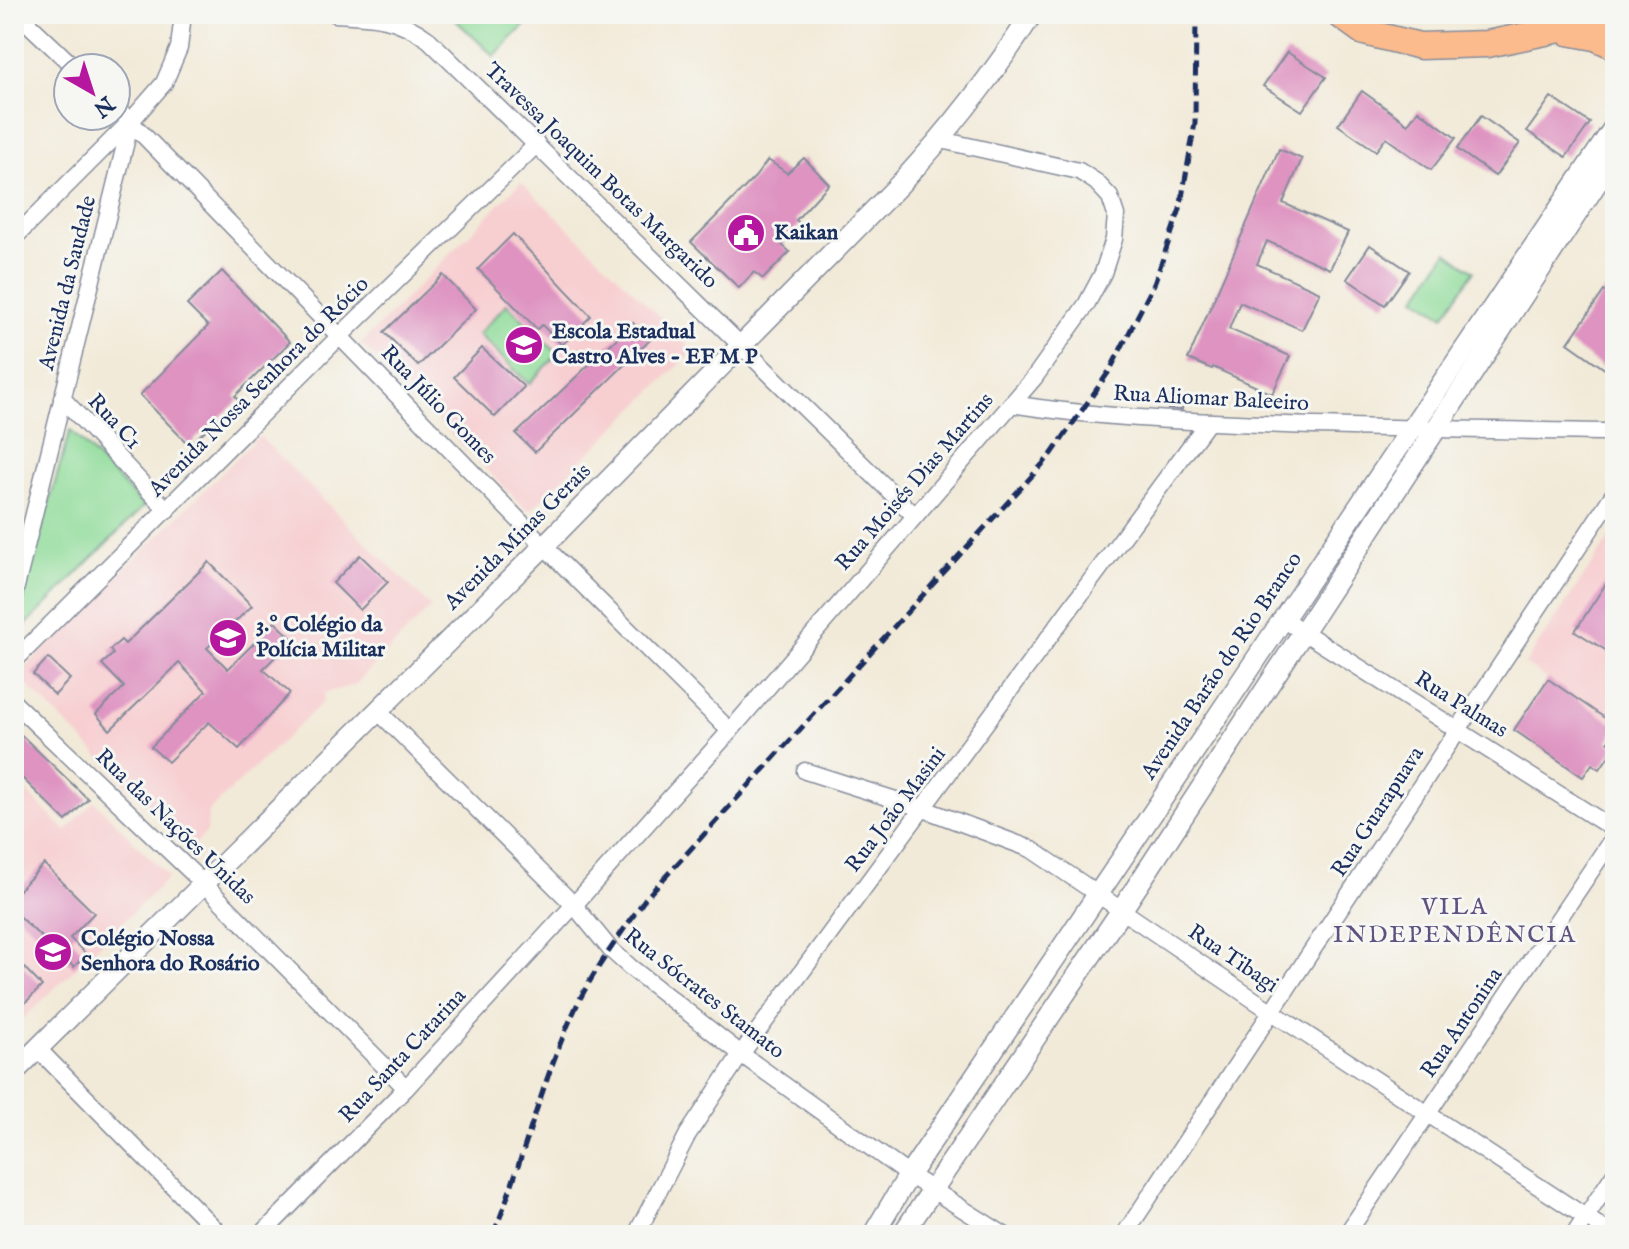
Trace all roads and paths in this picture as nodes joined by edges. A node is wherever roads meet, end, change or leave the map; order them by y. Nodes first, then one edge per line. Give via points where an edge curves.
1 (18, 14) edge
2 (183, 14) edge
3 (335, 14) edge
4 (1032, 14) edge
5 (1339, 14) edge
6 (1615, 18) edge
7 (1561, 30) junction
8 (1615, 46) edge
9 (58, 52) edge
10 (132, 120) edge
11 (132, 122) edge
12 (1615, 126) edge
13 (120, 132) edge
14 (128, 132) edge
15 (941, 140) junction
16 (537, 144) junction
17 (1608, 161) edge
18 (14, 238) edge
19 (1504, 307) junction
20 (340, 336) junction
21 (742, 345) junction
22 (62, 398) junction
23 (1011, 404) junction
24 (1208, 422) junction
25 (1437, 429) junction
26 (1409, 430) junction
27 (1615, 432) edge
28 (1615, 492) edge
29 (167, 510) junction
30 (915, 516) junction
31 (544, 546) junction
32 (14, 595) edge
33 (1283, 619) junction
34 (1305, 632) junction
35 (14, 661) edge
36 (14, 703) edge
37 (378, 711) junction
38 (1458, 729) junction
39 (730, 731) junction
40 (805, 771) dead end
41 (924, 809) junction
42 (1615, 832) edge
43 (204, 884) junction
44 (1098, 895) junction
45 (574, 905) junction
46 (1121, 911) junction
47 (1272, 1012) junction
48 (38, 1049) junction
49 (741, 1054) junction
50 (14, 1072) edge
51 (406, 1088) junction
52 (1429, 1112) junction
53 (1615, 1173) edge
54 (909, 1175) junction
55 (932, 1189) junction
56 (1586, 1217) junction
57 (221, 1235) edge
58 (261, 1235) edge
59 (636, 1235) edge
60 (873, 1235) edge
61 (902, 1235) edge
62 (1004, 1235) edge
63 (1124, 1235) edge
64 (1346, 1235) edge
65 (1574, 1235) edge
66 (1613, 1235) edge

1 - 9 street
2 - 10 street via 179,48 164,83
3 - 16 street, Travessa Joaquim Botas Margarido via 410,26
4 - 15 street, Avenida Minas Gerais via 1001,64
5 - 7 main road via 1364,32 1420,46 1487,44
6 - 7 main road
7 - 8 main road
11 - 20 street, Rua Júlio Gomes
12 - 17 street, Avenida Barão do Rio Branco
13 - 18 street
14 - 22 street, Avenida da Saudade
15 - 21 street, Avenida Minas Gerais
15 - 23 street, Rua Moisés Dias Martins via 1079,171 1110,197 1116,215 1107,262 1086,305
16 - 20 street, Avenida Nossa Senhora do Rócio
16 - 21 street, Travessa Joaquim Botas Margarido
17 - 19 street, Avenida Barão do Rio Branco
19 - 25 street, Avenida Barão do Rio Branco
19 - 26 street, Avenida Barão do Rio Branco
20 - 29 street, Avenida Nossa Senhora do Rócio
20 - 31 street, Rua Júlio Gomes
21 - 30 street, Travessa Joaquim Botas Margarido
21 - 31 street, Avenida Minas Gerais
22 - 29 street, Rua C1
22 - 32 street, Avenida da Saudade
23 - 24 street, Rua Aliomar Baleeiro via 1078,415
23 - 30 street, Rua Moisés Dias Martins
24 - 26 street, Rua Aliomar Baleeiro
24 - 41 street, Rua João Masini
25 - 26 street, Rua Aliomar Baleeiro
25 - 27 street, Rua Aliomar Baleeiro
25 - 34 street, Avenida Barão do Rio Branco
26 - 33 street, Avenida Barão do Rio Branco
28 - 38 street, Rua Guarapuava
29 - 35 street, Avenida Nossa Senhora do Rócio
30 - 39 street, Rua Moisés Dias Martins
31 - 37 street, Avenida Minas Gerais
31 - 39 street, Rua Júlio Gomes
33 - 34 street, Rua Palmas
33 - 44 street, Avenida Barão do Rio Branco
34 - 38 street, Rua Palmas
34 - 46 street, Avenida Barão do Rio Branco
36 - 43 street, Rua das Nações Unidas
37 - 43 street, Avenida Minas Gerais
37 - 45 street, Rua Sócrates Stamato
38 - 42 street, Rua Palmas
38 - 47 street, Rua Guarapuava
39 - 45 street, Rua Moisés Dias Martins
40 - 41 street, Rua Tibagi
41 - 44 street, Rua Tibagi via 1031,849
41 - 49 street, Rua João Masini
42 - 52 street, Rua Antonina
43 - 48 street, Avenida Minas Gerais
43 - 51 street, Rua das Nações Unidas
44 - 46 street, Rua Tibagi
44 - 54 street, Avenida Barão do Rio Branco
45 - 49 street, Rua Sócrates Stamato via 610,949
45 - 51 street, Rua Santa Catarina
46 - 47 street, Rua Tibagi
46 - 55 street, Avenida Barão do Rio Branco
47 - 52 street, Rua Tibagi
47 - 63 street, Rua Guarapuava
48 - 50 street, Avenida Minas Gerais
48 - 57 street
49 - 54 street, Rua Sócrates Stamato
49 - 59 street, Rua João Masini via 688,1134
51 - 58 street, Rua Santa Catarina
52 - 56 street, Rua Tibagi
52 - 64 street, Rua Antonina
53 - 56 street
54 - 55 street, Rua Sócrates Stamato
54 - 60 street, Avenida Barão do Rio Branco
55 - 61 street, Avenida Barão do Rio Branco
55 - 62 street, Rua Sócrates Stamato
56 - 65 street
56 - 66 street, Rua Tibagi

